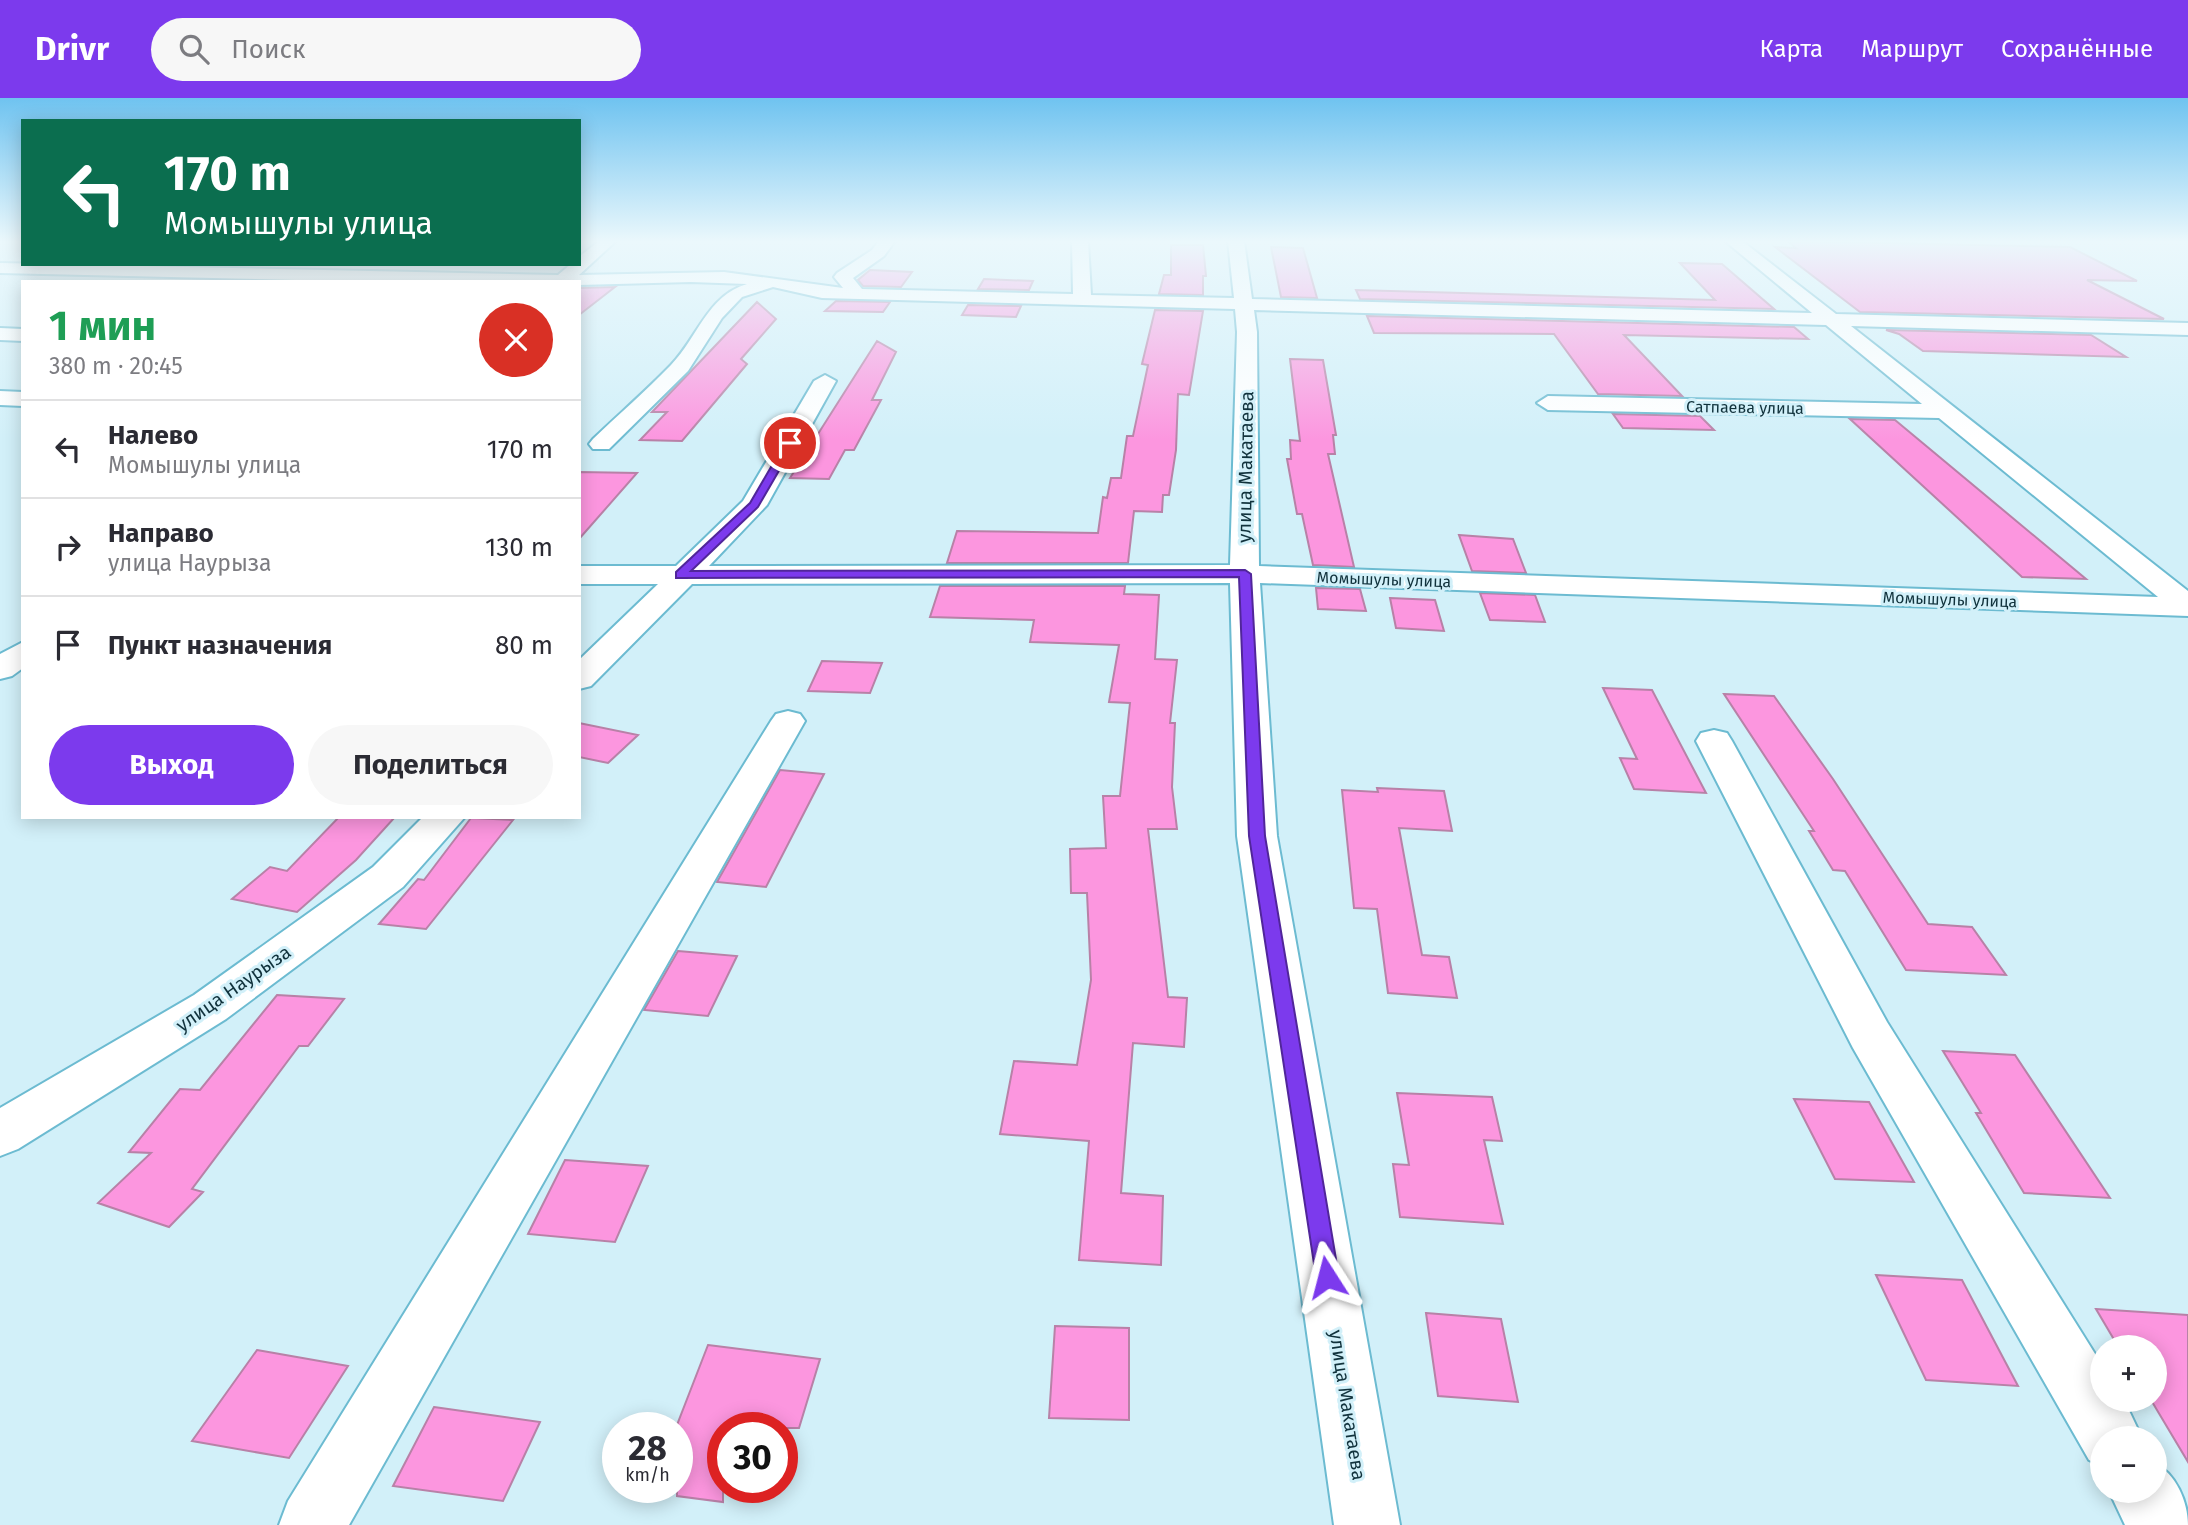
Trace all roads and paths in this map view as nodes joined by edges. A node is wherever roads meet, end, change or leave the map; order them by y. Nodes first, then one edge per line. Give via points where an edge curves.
1 (722, 308) edge
2 (1244, 308) edge
3 (1375, 308) edge
4 (1815, 308) edge
5 (1830, 320) junction
6 (2137, 328) junction
7 (2188, 329) edge
8 (0, 334) edge
9 (21, 335) edge
10 (2178, 349) dead end
11 (825, 381) dead end
12 (0, 398) edge
13 (21, 398) edge
14 (1548, 403) dead end
15 (1943, 411) junction
16 (601, 444) dead end
17 (1245, 574) junction
18 (581, 575) edge
19 (680, 575) junction
20 (2188, 607) edge
21 (21, 653) edge
22 (0, 669) edge
23 (581, 677) edge
24 (788, 721) dead end
25 (1714, 741) dead end
26 (444, 819) edge
27 (0, 1134) edge
28 (2104, 1426) edge
29 (2149, 1503) edge
30 (312, 1525) edge
31 (1367, 1525) edge
32 (2162, 1525) edge

1 - 16 street via 681,367
2 - 17 street, улица Макатаева
3 - 5 street
4 - 5 street
5 - 6 street
5 - 15 street
6 - 7 street
6 - 10 street
8 - 9 street
11 - 19 street via 754,505
12 - 13 street
14 - 15 street, Сатпаева улица
15 - 20 street
17 - 19 street, Момышулы улица
17 - 20 street, Момышулы улица
17 - 31 street, улица Макатаева via 1257,836
18 - 19 street, Момышулы улица
19 - 23 street
21 - 22 street
24 - 30 street
25 - 28 street via 1870,1035
26 - 27 street, улица Наурыза via 388,877 210,1007
29 - 32 street

